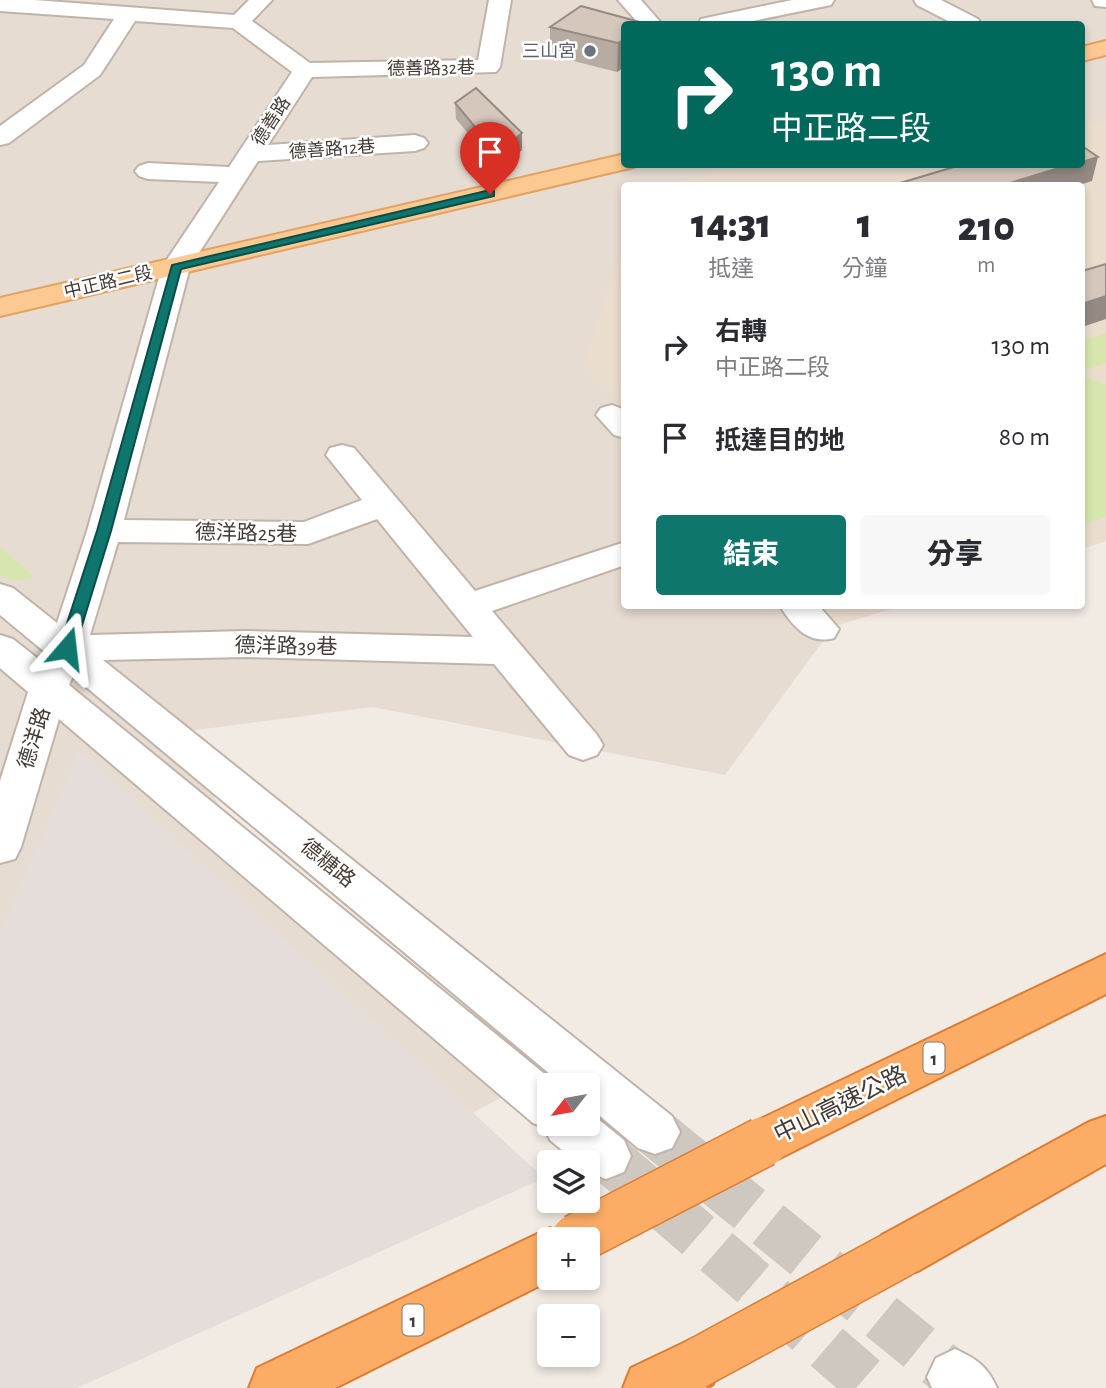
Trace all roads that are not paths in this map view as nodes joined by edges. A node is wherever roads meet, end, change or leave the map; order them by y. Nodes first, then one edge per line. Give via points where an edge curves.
1 (261, 0) edge
2 (500, 0) edge
3 (629, 0) edge
4 (823, 0) edge
5 (925, 0) edge
6 (790, 3) edge
7 (0, 4) edge
8 (128, 15) junction
9 (648, 21) edge
10 (721, 21) edge
11 (964, 21) edge
12 (239, 22) junction
13 (1106, 48) edge
14 (1085, 53) edge
15 (305, 70) junction
16 (0, 138) edge
17 (415, 143) dead end
18 (621, 163) edge
19 (243, 165) junction
20 (148, 171) dead end
21 (176, 267) junction
22 (0, 307) edge
23 (342, 455) dead end
24 (383, 504) junction
25 (104, 531) junction
26 (621, 554) edge
27 (0, 596) edge
28 (468, 606) junction
29 (0, 648) edge
30 (67, 648) junction
31 (505, 651) junction
32 (49, 687) junction
33 (583, 745) dead end
34 (0, 847) edge
35 (1106, 973) edge
36 (537, 1097) edge
37 (655, 1132) tunnel mouth
38 (582, 1136) edge
39 (1106, 1138) edge
40 (606, 1156) tunnel mouth
41 (599, 1227) edge
42 (537, 1259) edge
43 (672, 1376) edge
44 (277, 1388) edge

1 - 12 street
2 - 15 street, 德善路32巷 via 488,68
3 - 9 street
4 - 6 street
5 - 11 street
6 - 10 street
7 - 8 street
8 - 12 street
8 - 16 street via 92,70
12 - 15 street
13 - 14 main road
15 - 19 street, 德善路
17 - 19 street, 德善路12巷
18 - 21 main road, 中正路二段
19 - 20 street, 德善路12巷
19 - 21 street, 德善路
21 - 22 main road, 中正路二段
21 - 25 street, 德洋路
23 - 24 street
24 - 25 street, 德洋路25巷 via 308,533
24 - 28 street
25 - 30 street, 德洋路
26 - 28 street
27 - 30 street, 德糖路
28 - 31 street
29 - 32 street
30 - 31 street, 德洋路39巷 via 246,644
30 - 32 street, 德洋路
30 - 37 street, 德糖路
31 - 33 street
32 - 34 street, 德洋路
32 - 36 street
35 - 41 highway, 中山高速公路 / 1, bridge
38 - 40 street
39 - 43 highway, bridge
42 - 44 highway, 1

